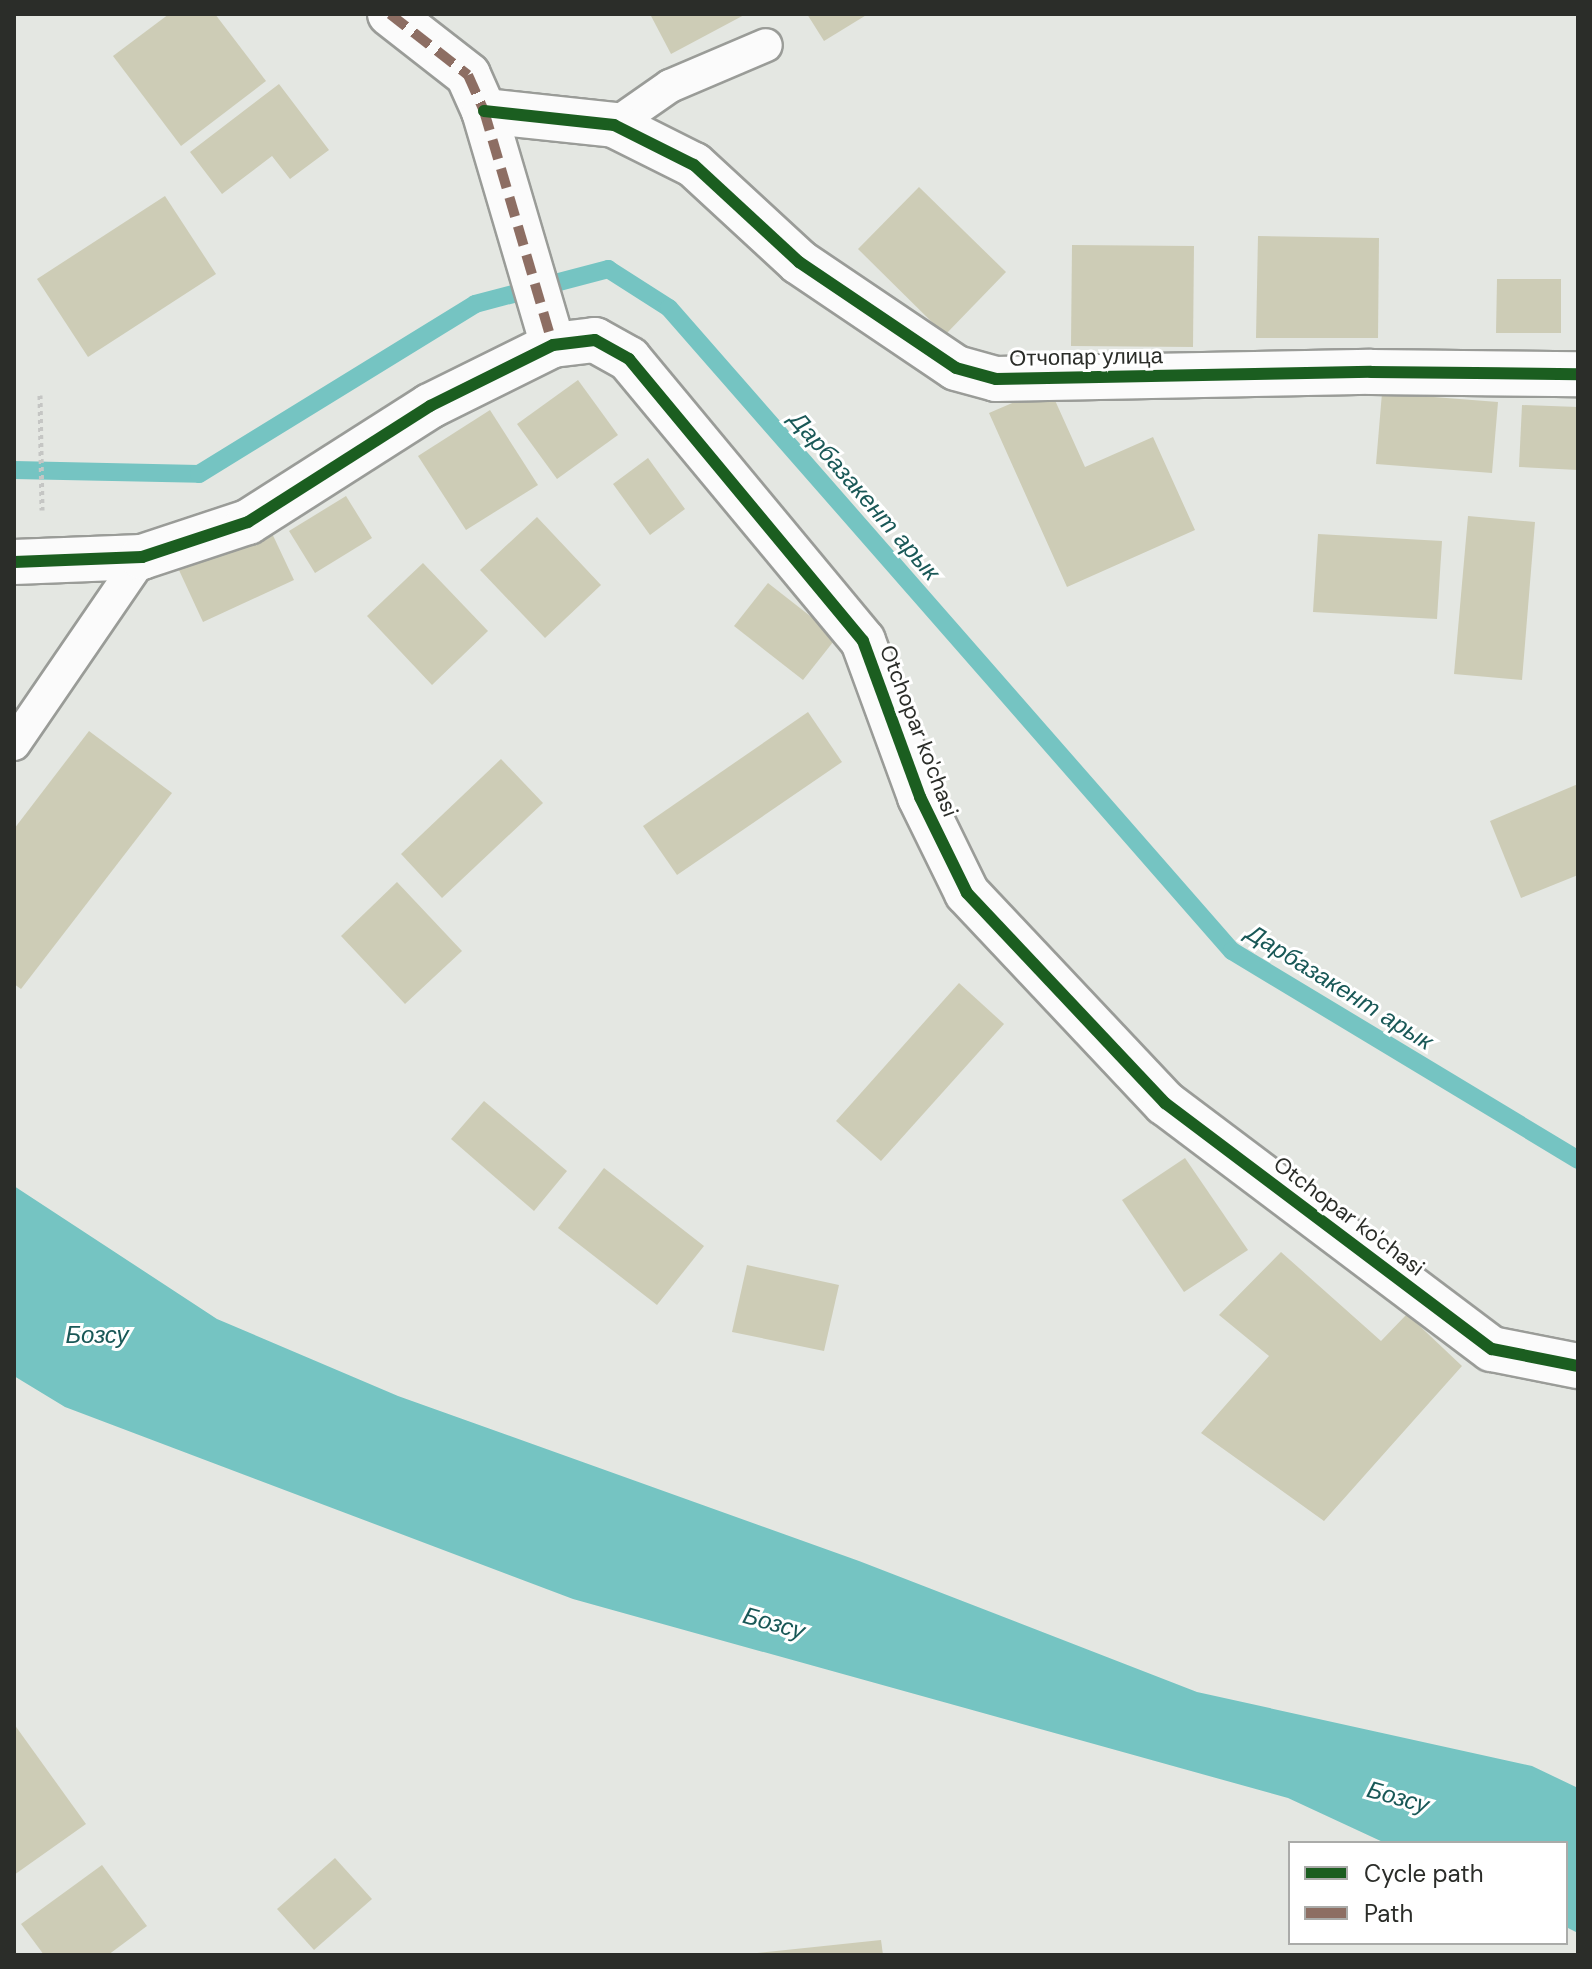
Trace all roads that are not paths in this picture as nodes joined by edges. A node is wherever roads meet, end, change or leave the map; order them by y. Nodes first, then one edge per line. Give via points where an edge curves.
1 (390, 14) edge
2 (766, 45) dead end
3 (484, 111) junction
4 (614, 125) junction
5 (553, 345) junction
6 (1578, 374) edge
7 (142, 557) junction
8 (29, 563) edge
9 (14, 744) edge
10 (1578, 1366) edge

1 - 3 street via 468,75
2 - 4 lane via 670,86
3 - 4 street, Отчопар улица
3 - 5 street
4 - 6 street, Отчопар улица via 694,165 799,262 956,368 996,379
5 - 7 street, Otchopar ko'chasi via 430,406 248,522
5 - 10 street, Otchopar ko'chasi via 595,340 629,359 863,641 920,797 967,893 1165,1103 1492,1349
7 - 8 street, Otchopar ko'chasi
7 - 9 lane

